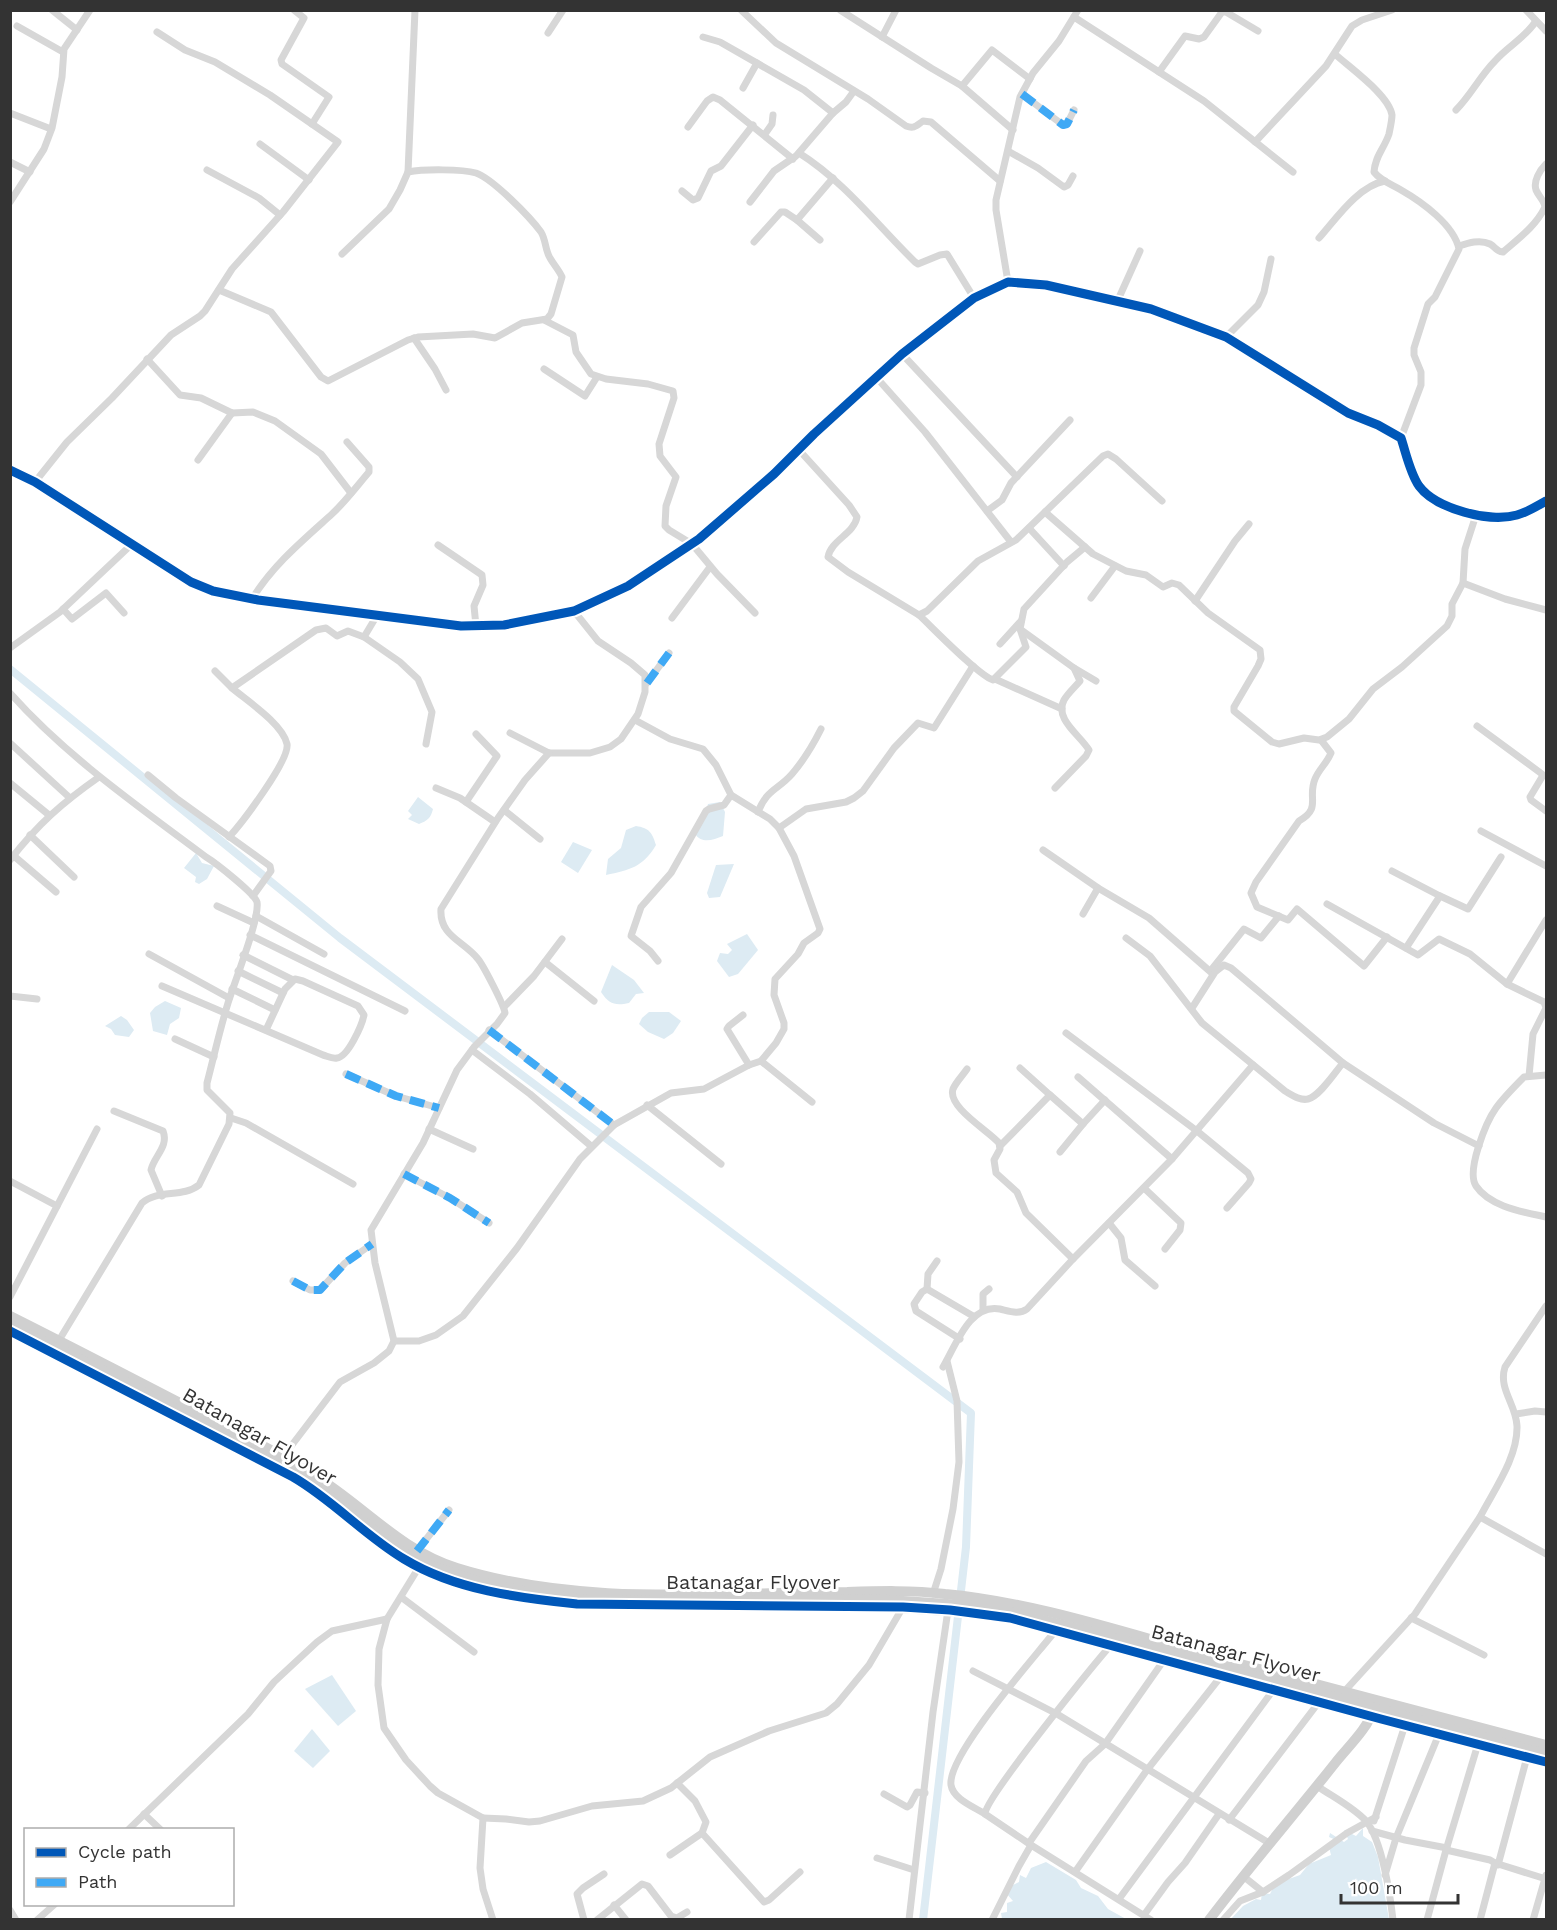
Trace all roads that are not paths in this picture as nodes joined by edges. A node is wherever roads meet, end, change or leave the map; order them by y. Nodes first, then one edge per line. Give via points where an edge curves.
1 (52, 10) edge
2 (90, 10) edge
3 (294, 10) edge
4 (415, 10) edge
5 (563, 10) edge
6 (741, 10) edge
7 (840, 10) edge
8 (896, 10) edge
9 (1392, 10) edge
10 (1527, 10) edge
11 (1076, 14) edge
12 (1536, 21) junction
13 (17, 26) dead end
14 (77, 30) junction
15 (1546, 30) edge
16 (157, 32) dead end
17 (1258, 32) dead end
18 (548, 33) dead end
19 (703, 37) dead end
20 (882, 37) junction
21 (63, 52) junction
22 (1335, 54) junction
23 (757, 63) junction
24 (1159, 72) junction
25 (1030, 79) junction
26 (962, 86) junction
27 (743, 88) dead end
28 (854, 91) junction
29 (1022, 94) junction
30 (1456, 110) dead end
31 (1074, 111) dead end
32 (833, 112) junction
33 (10, 113) edge
34 (773, 115) dead end
35 (312, 124) junction
36 (753, 125) junction
37 (688, 127) dead end
38 (51, 129) junction
39 (1013, 130) junction
40 (765, 134) junction
41 (1256, 141) junction
42 (260, 144) dead end
43 (1008, 150) junction
44 (796, 156) junction
45 (10, 162) edge
46 (1546, 164) edge
47 (207, 170) dead end
48 (30, 172) junction
49 (408, 172) junction
50 (1293, 172) dead end
51 (1073, 176) dead end
52 (833, 178) junction
53 (309, 180) junction
54 (1000, 181) junction
55 (1385, 181) junction
56 (682, 191) dead end
57 (10, 202) edge
58 (750, 202) dead end
59 (280, 215) junction
60 (797, 220) junction
61 (1319, 238) dead end
62 (820, 240) dead end
63 (754, 242) dead end
64 (1459, 246) junction
65 (1140, 251) dead end
66 (342, 254) dead end
67 (1271, 259) dead end
68 (1008, 282) junction
69 (219, 290) junction
70 (974, 298) junction
71 (1118, 302) junction
72 (544, 320) junction
73 (1226, 337) junction
74 (414, 338) junction
75 (902, 354) junction
76 (147, 359) junction
77 (544, 369) dead end
78 (597, 377) junction
79 (876, 377) junction
80 (446, 390) dead end
81 (232, 413) junction
82 (1070, 420) dead end
83 (1401, 438) junction
84 (347, 442) dead end
85 (799, 450) junction
86 (198, 460) dead end
87 (10, 470) edge
88 (1017, 477) junction
89 (35, 482) junction
90 (351, 493) junction
91 (1162, 501) dead end
92 (1546, 501) edge
93 (987, 511) junction
94 (1045, 512) junction
95 (1476, 515) junction
96 (1249, 524) dead end
97 (1029, 528) junction
98 (1011, 542) junction
99 (132, 544) junction
100 (692, 544) junction
101 (438, 545) dead end
102 (1084, 547) junction
103 (1064, 566) junction
104 (1115, 566) junction
105 (710, 567) junction
106 (1463, 583) junction
107 (1091, 598) dead end
108 (252, 599) junction
109 (1195, 601) junction
110 (63, 609) junction
111 (1546, 610) edge
112 (574, 611) junction
113 (124, 613) dead end
114 (755, 613) dead end
115 (919, 615) junction
116 (376, 617) junction
117 (672, 618) dead end
118 (1021, 621) junction
119 (476, 626) junction
120 (1020, 629) junction
121 (364, 637) junction
122 (1000, 644) dead end
123 (10, 648) edge
124 (669, 653) dead end
125 (973, 666) junction
126 (1074, 668) junction
127 (215, 671) dead end
128 (995, 679) junction
129 (1096, 681) dead end
130 (646, 683) junction
131 (232, 688) junction
132 (10, 693) edge
133 (1062, 709) junction
134 (635, 720) junction
135 (1477, 726) dead end
136 (821, 729) dead end
137 (510, 733) dead end
138 (476, 734) dead end
139 (1321, 740) junction
140 (10, 743) edge
141 (426, 744) dead end
142 (549, 753) junction
143 (148, 775) dead end
144 (99, 777) junction
145 (10, 783) edge
146 (435, 788) dead end
147 (1055, 788) dead end
148 (730, 795) junction
149 (70, 798) junction
150 (466, 802) junction
151 (504, 810) junction
152 (1546, 811) edge
153 (758, 812) junction
154 (49, 815) junction
155 (495, 822) junction
156 (779, 828) junction
157 (1481, 831) dead end
158 (30, 835) junction
159 (229, 837) junction
160 (540, 839) dead end
161 (1043, 850) dead end
162 (1501, 857) dead end
163 (12, 858) edge
164 (1546, 866) edge
165 (1392, 871) dead end
166 (74, 878) dead end
167 (1098, 888) junction
168 (56, 892) dead end
169 (253, 896) junction
170 (1440, 896) junction
171 (1327, 904) dead end
172 (218, 906) dead end
173 (1083, 914) dead end
174 (1279, 916) junction
175 (255, 920) junction
176 (1546, 920) edge
177 (250, 935) junction
178 (1387, 937) junction
179 (1126, 938) dead end
180 (562, 939) dead end
181 (1407, 948) junction
182 (149, 954) dead end
183 (324, 954) dead end
184 (243, 955) junction
185 (658, 961) dead end
186 (545, 962) junction
187 (238, 971) junction
188 (1211, 973) junction
189 (293, 980) junction
190 (1507, 984) junction
191 (162, 986) dead end
192 (232, 988) junction
193 (284, 993) junction
194 (10, 996) edge
195 (229, 998) junction
196 (37, 999) dead end
197 (594, 1001) dead end
198 (504, 1007) junction
199 (1192, 1008) junction
200 (275, 1010) junction
201 (405, 1011) dead end
202 (225, 1013) junction
203 (743, 1015) dead end
204 (266, 1030) junction
205 (488, 1031) junction
206 (1066, 1034) dead end
207 (176, 1039) dead end
208 (473, 1049) junction
209 (214, 1057) junction
210 (762, 1061) junction
211 (1343, 1063) junction
212 (749, 1065) junction
213 (1253, 1065) junction
214 (1020, 1068) dead end
215 (968, 1069) dead end
216 (346, 1074) dead end
217 (1546, 1075) edge
218 (1529, 1076) junction
219 (1078, 1077) dead end
220 (1050, 1095) junction
221 (1105, 1100) junction
222 (812, 1102) dead end
223 (648, 1105) junction
224 (439, 1108) junction
225 (114, 1111) dead end
226 (231, 1118) junction
227 (1083, 1124) junction
228 (612, 1126) junction
229 (97, 1129) dead end
230 (429, 1129) junction
231 (1197, 1131) junction
232 (592, 1145) junction
233 (1000, 1146) junction
234 (1479, 1146) junction
235 (473, 1149) dead end
236 (1060, 1152) dead end
237 (1172, 1159) junction
238 (721, 1164) dead end
239 (404, 1174) junction
240 (10, 1181) edge
241 (353, 1184) dead end
242 (1143, 1188) junction
243 (162, 1196) junction
244 (57, 1206) junction
245 (1227, 1208) dead end
246 (1546, 1217) edge
247 (489, 1223) dead end
248 (1109, 1223) junction
249 (372, 1244) junction
250 (1165, 1250) dead end
251 (1074, 1259) junction
252 (937, 1261) dead end
253 (293, 1281) dead end
254 (1155, 1286) dead end
255 (927, 1289) junction
256 (989, 1289) dead end
257 (10, 1297) edge
258 (1546, 1306) edge
259 (983, 1309) junction
260 (10, 1316) edge
261 (973, 1316) junction
262 (10, 1325) edge
263 (10, 1331) edge
264 (960, 1339) junction
265 (59, 1340) junction
266 (394, 1341) junction
267 (52, 1352) junction
268 (1546, 1412) edge
269 (1516, 1414) junction
270 (283, 1457) junction
271 (275, 1467) junction
272 (449, 1510) dead end
273 (1480, 1517) junction
274 (417, 1551) junction
275 (1546, 1554) edge
276 (419, 1567) junction
277 (939, 1593) junction
278 (401, 1597) junction
279 (903, 1607) junction
280 (930, 1609) junction
281 (949, 1610) junction
282 (1411, 1618) junction
283 (387, 1619) junction
284 (1056, 1630) junction
285 (1110, 1646) junction
286 (474, 1652) dead end
287 (1484, 1655) dead end
288 (1164, 1660) junction
289 (973, 1671) dead end
290 (1222, 1675) junction
291 (1009, 1689) junction
292 (1274, 1689) junction
293 (1342, 1691) junction
294 (1376, 1700) junction
295 (1318, 1702) junction
296 (1339, 1707) junction
297 (1056, 1714) junction
298 (1372, 1717) junction
299 (1405, 1725) junction
300 (1438, 1734) junction
301 (1105, 1744) junction
302 (1478, 1744) junction
303 (1546, 1745) edge
304 (1546, 1754) edge
305 (1527, 1756) junction
306 (1546, 1762) edge
307 (1147, 1770) junction
308 (677, 1783) junction
309 (1317, 1786) junction
310 (925, 1793) junction
311 (884, 1794) dead end
312 (1194, 1798) junction
313 (144, 1814) junction
314 (985, 1814) junction
315 (1219, 1814) junction
316 (483, 1818) junction
317 (1229, 1820) junction
318 (130, 1828) edge
319 (159, 1828) edge
320 (1370, 1828) junction
321 (702, 1833) junction
322 (1396, 1838) junction
323 (1269, 1843) junction
324 (1030, 1844) junction
325 (1447, 1849) junction
326 (670, 1855) dead end
327 (877, 1858) dead end
328 (1497, 1864) junction
329 (914, 1870) junction
330 (800, 1872) dead end
331 (1075, 1872) junction
332 (604, 1874) dead end
333 (1243, 1876) junction
334 (1385, 1877) junction
335 (1546, 1878) edge
336 (1263, 1892) junction
337 (1119, 1899) junction
338 (614, 1905) junction
339 (54, 1906) edge
340 (10, 1910) edge
341 (687, 1912) dead end
342 (1147, 1917) edge
343 (16, 1920) edge
344 (37, 1920) edge
345 (493, 1920) edge
346 (584, 1920) edge
347 (597, 1920) edge
348 (626, 1920) edge
349 (909, 1920) edge
350 (992, 1920) edge
351 (1209, 1920) edge
352 (1223, 1920) edge
353 (1393, 1920) edge
354 (1427, 1920) edge
355 (1480, 1920) edge
356 (1533, 1920) edge

1 - 14 street
2 - 14 street
3 - 35 street via 304,18 282,64 329,97
4 - 49 street
5 - 18 street
6 - 28 street via 776,43
7 - 20 street
8 - 20 street
9 - 22 street via 1355,22
10 - 12 street
11 - 24 street
11 - 25 street
12 - 15 street
12 - 30 street via 1526,35 1492,63
13 - 21 street
14 - 21 street
16 - 35 street via 270,94
17 - 24 street via 1222,12 1204,37 1185,36
19 - 23 street
20 - 26 street
21 - 38 street
22 - 41 street
22 - 55 street via 1384,98 1392,115 1383,149 1375,159 1374,172
23 - 27 street
23 - 32 street
24 - 41 street
25 - 26 street via 992,50
25 - 29 street
26 - 39 street
28 - 32 street
28 - 54 street via 911,128 923,121 931,122
29 - 31 street via 1063,125
29 - 39 street
32 - 44 street
33 - 38 street
34 - 40 street
35 - 53 street via 338,142
36 - 37 street via 713,98 706,101
36 - 40 street
36 - 56 street via 721,166 711,171 698,198 693,200
38 - 48 street
39 - 43 street
40 - 44 street
41 - 50 street
42 - 53 street
43 - 51 street via 1064,187
43 - 54 street
44 - 52 street
44 - 58 street via 774,171
45 - 48 street
46 - 64 street via 1536,179 1536,190 1545,207 1521,237 1503,252 1477,242
47 - 59 street via 259,198
48 - 57 street
49 - 66 street via 389,209
49 - 72 street via 476,173 498,187 537,228 562,277 551,314
52 - 60 street
52 - 70 street via 915,262 949,256
53 - 59 street
54 - 68 street via 996,210
55 - 61 street via 1374,183 1350,203
55 - 64 street via 1426,207 1456,237
59 - 69 street via 232,269
60 - 62 street
60 - 63 street via 782,212
64 - 83 street via 1456,258 1428,304 1414,348 1422,378
65 - 71 street
67 - 73 street via 1258,305
68 - 70 street
68 - 71 street via 1046,285
69 - 74 street via 271,312 328,381
69 - 76 street via 200,316 171,335
70 - 75 street
71 - 73 street via 1151,309
72 - 74 street via 522,323 495,338 473,334
72 - 78 street via 573,335 576,352
73 - 83 street via 1348,413
74 - 80 street
75 - 79 street
75 - 88 street
76 - 81 street via 180,395 201,398
76 - 89 street via 67,442
77 - 78 street via 585,396
78 - 100 street via 673,391 659,444 660,456 676,477 664,520 669,530
79 - 85 street
79 - 93 street
81 - 86 street
81 - 90 street via 253,412 275,421 321,454
82 - 88 street
83 - 95 street via 1421,489 1445,505
84 - 90 street via 370,470
85 - 100 street
85 - 115 street via 856,517 828,557
87 - 89 street
88 - 93 street via 1002,500
89 - 99 street
90 - 108 street via 281,561
91 - 94 street via 1108,454
92 - 95 street via 1517,515
93 - 98 street
94 - 97 street
94 - 102 street
95 - 106 street via 1465,549
96 - 109 street
97 - 98 street
97 - 103 street
98 - 115 street via 978,561
99 - 108 street via 202,588
99 - 110 street
100 - 105 street
100 - 112 street via 628,586
101 - 119 street via 482,575 483,585 474,606
102 - 103 street
102 - 104 street
103 - 118 street via 1026,606
104 - 107 street
104 - 109 street via 1143,573 1163,587 1177,583
105 - 114 street
105 - 117 street
106 - 111 street
106 - 139 street via 1452,604 1448,626 1373,689 1349,719
108 - 116 street
109 - 139 street via 1262,654 1234,706 1235,714 1275,744 1304,738
110 - 113 street via 72,619 106,593
110 - 123 street
112 - 119 street via 504,625
112 - 130 street via 598,641 641,670
115 - 125 street
116 - 119 street
116 - 121 street
118 - 120 street
118 - 122 street
120 - 126 street
120 - 128 street via 1026,647
121 - 131 street via 348,630 337,636 326,628 316,630
121 - 141 street via 418,679 432,712
124 - 130 street
125 - 128 street
125 - 156 street via 934,728 918,723 854,798 806,809
126 - 129 street
126 - 133 street via 1080,681 1063,701
127 - 131 street
128 - 133 street
130 - 134 street
131 - 159 street via 280,729 287,744 284,759 247,818
132 - 144 street
133 - 147 street via 1070,729 1089,750
134 - 142 street via 610,747 590,753
134 - 148 street via 670,739 703,749 716,765
135 - 152 street via 1542,774 1530,800
136 - 153 street via 794,772 767,794
137 - 142 street
138 - 150 street via 497,756
139 - 174 street via 1330,753 1314,782 1313,807 1299,821 1251,893 1257,907
140 - 149 street
142 - 151 street
143 - 159 street
144 - 149 street
144 - 169 street
145 - 154 street
146 - 150 street
148 - 153 street
148 - 185 street via 724,805 706,811 671,873 639,910 631,936
149 - 154 street
150 - 155 street
151 - 155 street
151 - 160 street
153 - 156 street
154 - 158 street
155 - 198 street via 444,902 441,915 447,932 478,959
156 - 210 street via 794,856 820,929 775,979 774,995 784,1029
157 - 164 street
158 - 163 street
158 - 166 street
159 - 169 street via 270,866 271,871
161 - 167 street
162 - 170 street via 1468,909
163 - 168 street
165 - 170 street
167 - 173 street
167 - 188 street via 1149,918
169 - 175 street via 257,904
170 - 181 street
171 - 178 street
172 - 175 street
174 - 178 street via 1288,920 1297,909 1364,966
174 - 188 street via 1261,938 1244,929
175 - 177 street
175 - 183 street
176 - 190 street
177 - 184 street
177 - 201 street
178 - 181 street
179 - 199 street via 1150,956
180 - 186 street
181 - 190 street via 1418,955 1439,939 1470,954
182 - 195 street
184 - 187 street
184 - 189 street
186 - 197 street
186 - 198 street
187 - 192 street
187 - 193 street
188 - 199 street
188 - 211 street via 1224,965 1231,968
189 - 193 street
189 - 204 street via 361,1008 363,1019 351,1045 345,1055 331,1058
190 - 218 street via 1546,1005 1533,1034
191 - 202 street
192 - 195 street
192 - 200 street
193 - 200 street
194 - 196 street
195 - 202 street
198 - 205 street via 505,1013
199 - 213 street via 1202,1023
200 - 204 street
202 - 204 street
202 - 209 street
203 - 212 street via 727,1029
205 - 208 street
205 - 228 street
206 - 231 street
207 - 209 street
208 - 224 street via 457,1070
208 - 232 street
209 - 226 street via 207,1090 227,1107
210 - 212 street
210 - 222 street
211 - 213 street via 1308,1099 1285,1091
211 - 234 street via 1434,1124
212 - 223 street via 704,1089 671,1093
213 - 231 street
214 - 220 street
215 - 233 street via 952,1096
216 - 224 street via 396,1096
217 - 218 street
218 - 234 street via 1515,1085 1497,1107
219 - 221 street
220 - 227 street
220 - 233 street
221 - 227 street
221 - 237 street
223 - 228 street
223 - 238 street
224 - 230 street
225 - 243 street via 163,1131 164,1144 151,1170
226 - 241 street
226 - 243 street via 199,1185
227 - 236 street
228 - 232 street
229 - 244 street
230 - 235 street
230 - 239 street
231 - 237 street
231 - 245 street via 1250,1176 1249,1183
232 - 266 street via 463,1316 436,1335 419,1341
233 - 251 street via 994,1160 996,1173 1017,1192 1026,1213
234 - 246 street via 1474,1185 1506,1206
237 - 242 street
239 - 247 street
239 - 249 street via 371,1230
240 - 244 street
242 - 248 street
242 - 250 street via 1181,1223
243 - 265 street via 142,1203
244 - 257 street
248 - 251 street
248 - 254 street via 1121,1238 1125,1260
249 - 253 street via 345,1263 320,1290 310,1290
249 - 266 street
251 - 259 street via 1023,1312
252 - 255 street via 928,1274
255 - 261 street
255 - 264 street via 914,1304 916,1311
256 - 259 street via 983,1293
258 - 269 street via 1502,1375
259 - 261 street
260 - 265 street
261 - 264 street
262 - 304 street, Batanagar Flyover, bridge via 294,1472 406,1554 455,1575 532,1593 591,1600 874,1599 976,1606 1086,1631
263 - 267 street
264 - 277 street via 945,1364 957,1401 959,1462
265 - 267 street
265 - 270 street
266 - 270 street via 389,1351 374,1363 340,1383
267 - 271 street
268 - 269 street
269 - 273 street via 1510,1458
270 - 271 street
270 - 274 street via 332,1486
271 - 276 street via 319,1494 382,1545
272 - 274 street
273 - 275 street
273 - 282 street
274 - 277 street via 457,1568 580,1592
276 - 278 street
276 - 279 street via 466,1585 577,1605
277 - 280 street
277 - 293 street via 1005,1603
278 - 283 street
278 - 286 street
279 - 280 street
279 - 308 street via 869,1665 826,1713 769,1731 710,1757
280 - 281 street
281 - 284 street via 1010,1618
281 - 310 street
282 - 287 street
282 - 293 street
283 - 313 street via 332,1631 317,1642
283 - 316 street via 377,1672 384,1728 430,1786
284 - 285 street
284 - 291 street
285 - 288 street
285 - 297 street
288 - 290 street
288 - 301 street
289 - 291 street
290 - 292 street
290 - 307 street
291 - 297 street
291 - 314 street via 967,1745 952,1777 951,1785 959,1798
292 - 295 street
292 - 312 street
293 - 294 street
293 - 296 street
294 - 298 street
294 - 303 street
295 - 296 street
295 - 317 street
296 - 298 street
297 - 301 street
297 - 314 street via 986,1807
298 - 299 street
298 - 309 street
299 - 300 street
299 - 320 street
300 - 302 street
300 - 322 street
301 - 307 street
301 - 324 street via 1086,1761
302 - 305 street
302 - 325 street
305 - 306 street
305 - 328 street
307 - 312 street
307 - 331 street
308 - 316 street via 643,1801 592,1806 540,1821
308 - 321 street via 706,1820
309 - 320 street via 1359,1814
309 - 323 street
310 - 311 street via 916,1792 907,1807
310 - 329 street
312 - 315 street
312 - 337 street
313 - 318 street
313 - 319 street
314 - 324 street
315 - 317 street
315 - 342 street
316 - 345 street via 480,1868
317 - 323 street
320 - 322 street
320 - 334 street
320 - 336 street via 1347,1833
321 - 326 street
321 - 330 street via 764,1902
322 - 325 street
322 - 334 street
323 - 333 street
324 - 331 street
324 - 350 street
325 - 328 street
325 - 354 street
327 - 329 street
328 - 335 street
328 - 355 street
329 - 349 street
331 - 337 street
332 - 346 street via 577,1894
333 - 336 street
333 - 351 street
334 - 353 street
335 - 356 street
336 - 352 street via 1240,1900
337 - 342 street
338 - 341 street via 645,1884 671,1916 677,1918
338 - 347 street
338 - 348 street
339 - 344 street
340 - 343 street

